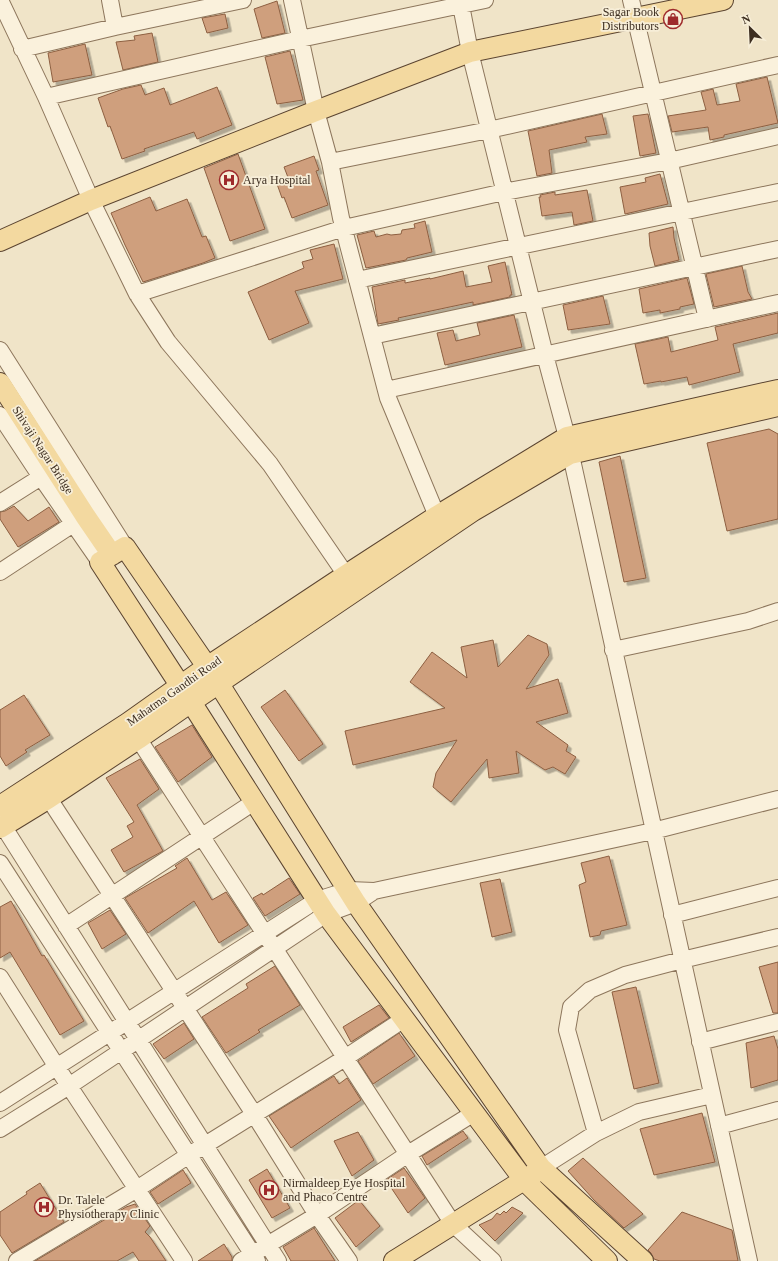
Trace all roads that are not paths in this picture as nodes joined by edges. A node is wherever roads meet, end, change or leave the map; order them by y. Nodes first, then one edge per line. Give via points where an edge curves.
1 (0, 0) edge
2 (110, 0) edge
3 (243, 0) edge
4 (292, 0) edge
5 (485, 0) edge
6 (723, 0) edge
7 (460, 3) edge
8 (634, 9) edge
9 (115, 27) junction
10 (300, 39) junction
11 (22, 49) junction
12 (470, 52) junction
13 (778, 66) edge
14 (654, 93) junction
15 (46, 97) junction
16 (316, 111) junction
17 (489, 130) junction
18 (778, 136) edge
19 (669, 161) junction
20 (330, 162) junction
21 (504, 192) junction
22 (778, 192) edge
23 (91, 200) junction
24 (682, 212) junction
25 (344, 228) junction
26 (0, 241) edge
27 (518, 246) junction
28 (778, 249) edge
29 (694, 267) junction
30 (357, 280) junction
31 (137, 294) junction
32 (532, 302) junction
33 (778, 303) edge
34 (707, 319) junction
35 (372, 336) junction
36 (0, 350) edge
37 (545, 355) junction
38 (0, 383) edge
39 (386, 390) junction
40 (778, 390) edge
41 (778, 406) edge
42 (0, 415) edge
43 (568, 446) junction
44 (41, 477) junction
45 (0, 503) edge
46 (80, 521) junction
47 (441, 523) junction
48 (112, 555) junction
49 (0, 572) edge
50 (346, 575) junction
51 (778, 611) edge
52 (613, 650) junction
53 (207, 667) junction
54 (219, 684) junction
55 (186, 694) junction
56 (133, 731) junction
57 (38, 782) junction
58 (49, 798) junction
59 (778, 799) edge
60 (254, 802) junction
61 (0, 806) edge
62 (1, 825) edge
63 (653, 831) junction
64 (201, 837) junction
65 (0, 863) edge
66 (778, 888) edge
67 (111, 895) junction
68 (352, 896) junction
69 (322, 907) junction
70 (672, 915) junction
71 (66, 926) junction
72 (264, 934) junction
73 (778, 937) edge
74 (274, 949) junction
75 (682, 960) junction
76 (0, 977) edge
77 (174, 992) junction
78 (185, 1008) junction
79 (404, 1019) junction
80 (127, 1022) junction
81 (778, 1022) edge
82 (109, 1033) junction
83 (139, 1039) junction
84 (700, 1042) junction
85 (121, 1051) junction
86 (345, 1058) junction
87 (57, 1066) junction
88 (69, 1086) junction
89 (712, 1095) junction
90 (0, 1103) edge
91 (778, 1110) edge
92 (474, 1113) junction
93 (254, 1114) junction
94 (719, 1126) junction
95 (0, 1129) edge
96 (596, 1133) junction
97 (205, 1145) junction
98 (408, 1154) junction
99 (189, 1155) junction
100 (541, 1168) junction
101 (524, 1180) junction
102 (137, 1189) junction
103 (317, 1214) junction
104 (453, 1224) junction
105 (267, 1244) junction
106 (250, 1259) edge
107 (17, 1261) edge
108 (184, 1261) edge
109 (278, 1261) edge
110 (349, 1261) edge
111 (394, 1261) edge
112 (493, 1261) edge
113 (607, 1261) edge
114 (643, 1261) edge
115 (749, 1261) edge

1 - 11 street
2 - 9 street
3 - 9 street
4 - 10 street
5 - 7 street
6 - 8 main road
7 - 10 street
7 - 12 street
8 - 12 main road
8 - 14 street
9 - 11 street
10 - 15 street
10 - 16 street
11 - 15 street
12 - 16 main road
12 - 17 street
13 - 14 street
14 - 17 street
14 - 19 street
15 - 23 street
16 - 20 street
16 - 23 main road
17 - 20 street
17 - 21 street
18 - 19 street
19 - 21 street
19 - 24 street
20 - 25 street
21 - 25 street
21 - 27 street
22 - 24 street
23 - 26 main road
23 - 31 street
24 - 27 street
24 - 29 street
25 - 30 street
25 - 31 street
27 - 30 street
27 - 32 street
28 - 29 street
29 - 32 street
29 - 34 street
30 - 35 street
31 - 50 street via 168,342 270,464
32 - 35 street
32 - 37 street
33 - 34 street
34 - 37 street
35 - 39 street
36 - 48 street
37 - 39 street
37 - 43 street
38 - 46 main road, Shivaji Nagar Bridge
39 - 47 street
40 - 43 main road
41 - 43 main road
42 - 44 street
43 - 47 main road
43 - 52 street
44 - 45 street
44 - 46 street
46 - 48 main road, Shivaji Nagar Bridge
46 - 49 street
47 - 50 main road, Mahatma Gandhi Road
47 - 54 main road
48 - 53 main road
48 - 55 main road
50 - 53 main road, Mahatma Gandhi Road
51 - 52 street
52 - 63 street
53 - 54 main road
53 - 55 main road, Mahatma Gandhi Road
54 - 55 main road
54 - 68 main road
55 - 56 main road, Mahatma Gandhi Road
55 - 60 main road
56 - 57 main road, Mahatma Gandhi Road
56 - 58 main road
56 - 64 street
57 - 58 street
57 - 61 main road, Mahatma Gandhi Road
58 - 62 main road
58 - 67 street
59 - 63 street
60 - 64 street
60 - 69 main road
62 - 71 street
63 - 68 street
63 - 70 street
64 - 67 street
64 - 72 street
65 - 82 street
66 - 70 street
67 - 71 street
67 - 77 street
68 - 69 street
68 - 100 main road
69 - 72 street
69 - 74 street
69 - 79 main road
70 - 75 street
71 - 80 street
72 - 74 street
72 - 77 street
73 - 75 street
74 - 78 street
74 - 86 street
75 - 84 street
75 - 96 street via 625,974 590,990 571,1007 567,1030
76 - 87 street
77 - 78 street
77 - 80 street
78 - 83 street
78 - 93 street
79 - 86 street
79 - 92 main road
80 - 82 street
80 - 83 street
81 - 84 street
82 - 85 street
82 - 87 street
83 - 85 street
83 - 97 street
84 - 89 street
85 - 88 street
85 - 99 street
86 - 93 street
86 - 98 street
87 - 88 street
87 - 90 street
88 - 95 street
88 - 102 street
89 - 94 street
89 - 96 street via 640,1112
91 - 94 street
92 - 98 street
92 - 101 main road
93 - 97 street
93 - 103 street
94 - 115 street
96 - 100 street
97 - 99 street
97 - 105 street
98 - 103 street
98 - 104 street
99 - 102 street
99 - 106 street
100 - 101 main road
100 - 114 main road
101 - 104 main road
101 - 113 main road
102 - 107 street
102 - 108 street
103 - 105 street
103 - 110 street
104 - 111 main road
104 - 112 street
105 - 106 street
105 - 109 street

